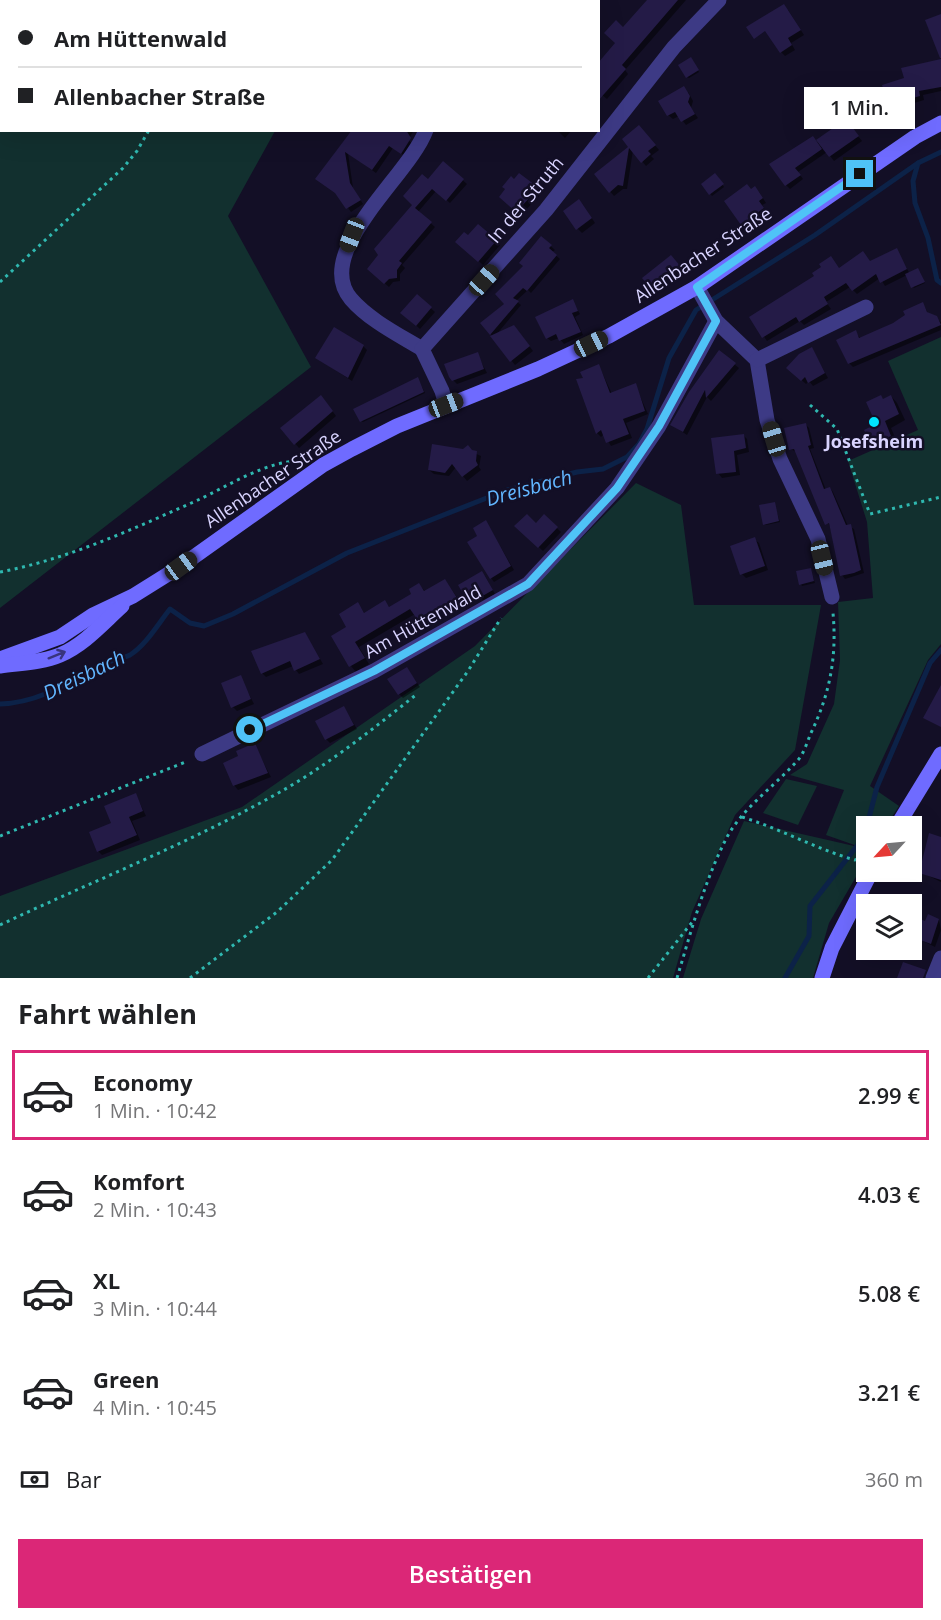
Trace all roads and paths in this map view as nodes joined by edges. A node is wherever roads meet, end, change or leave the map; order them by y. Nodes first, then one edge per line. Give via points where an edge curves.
1 (719, 0) edge
2 (941, 123) edge
3 (148, 132) edge
4 (425, 132) edge
5 (0, 282) edge
6 (700, 292) junction
7 (866, 307) dead end
8 (714, 315) junction
9 (422, 349) junction
10 (756, 360) junction
11 (446, 405) junction
12 (810, 405) dead end
13 (323, 465) junction
14 (941, 497) edge
15 (0, 572) edge
16 (133, 596) junction
17 (509, 596) junction
18 (832, 597) joint
19 (0, 659) edge
20 (0, 666) edge
21 (417, 694) dead end
22 (202, 754) joint
23 (941, 754) edge
24 (903, 816) edge
25 (742, 817) junction
26 (0, 836) edge
27 (856, 860) edge
28 (866, 882) edge
29 (695, 918) junction
30 (0, 925) edge
31 (941, 958) edge
32 (190, 978) edge
33 (648, 978) edge
34 (677, 978) edge
35 (822, 978) edge
36 (933, 978) edge

1 - 9 street, In der Struth via 674,47 546,210
2 - 6 main road, Allenbacher Straße via 915,137
3 - 5 path via 123,168
4 - 9 street via 401,173 352,235 341,279 351,299
6 - 8 street
6 - 11 main road, Allenbacher Straße via 538,369
7 - 10 street
8 - 10 street
8 - 17 street, Am Hüttenwald via 659,426 617,488 541,571
9 - 11 street
10 - 18 street via 767,420 780,459 818,539
11 - 13 main road, Allenbacher Straße
12 - 14 path via 837,429 870,513
13 - 15 path via 298,461 277,465 93,544 31,566
13 - 16 main road, Allenbacher Straße
16 - 19 main road, Allenbacher Straße via 93,615 60,637
20 -> 16 main road, Allenbacher Straße via 62,655 95,632
17 - 22 street, Am Hüttenwald via 374,671
17 - 32 path via 497,626 468,671 332,860 277,912
18 - 25 path via 834,663 816,724 799,759
21 - 30 path via 273,796
22 - 26 path
23 - 24 main road
25 - 27 path
25 - 29 path via 726,839
28 - 35 main road via 832,948
29 - 33 path
29 - 34 path
31 - 36 street

